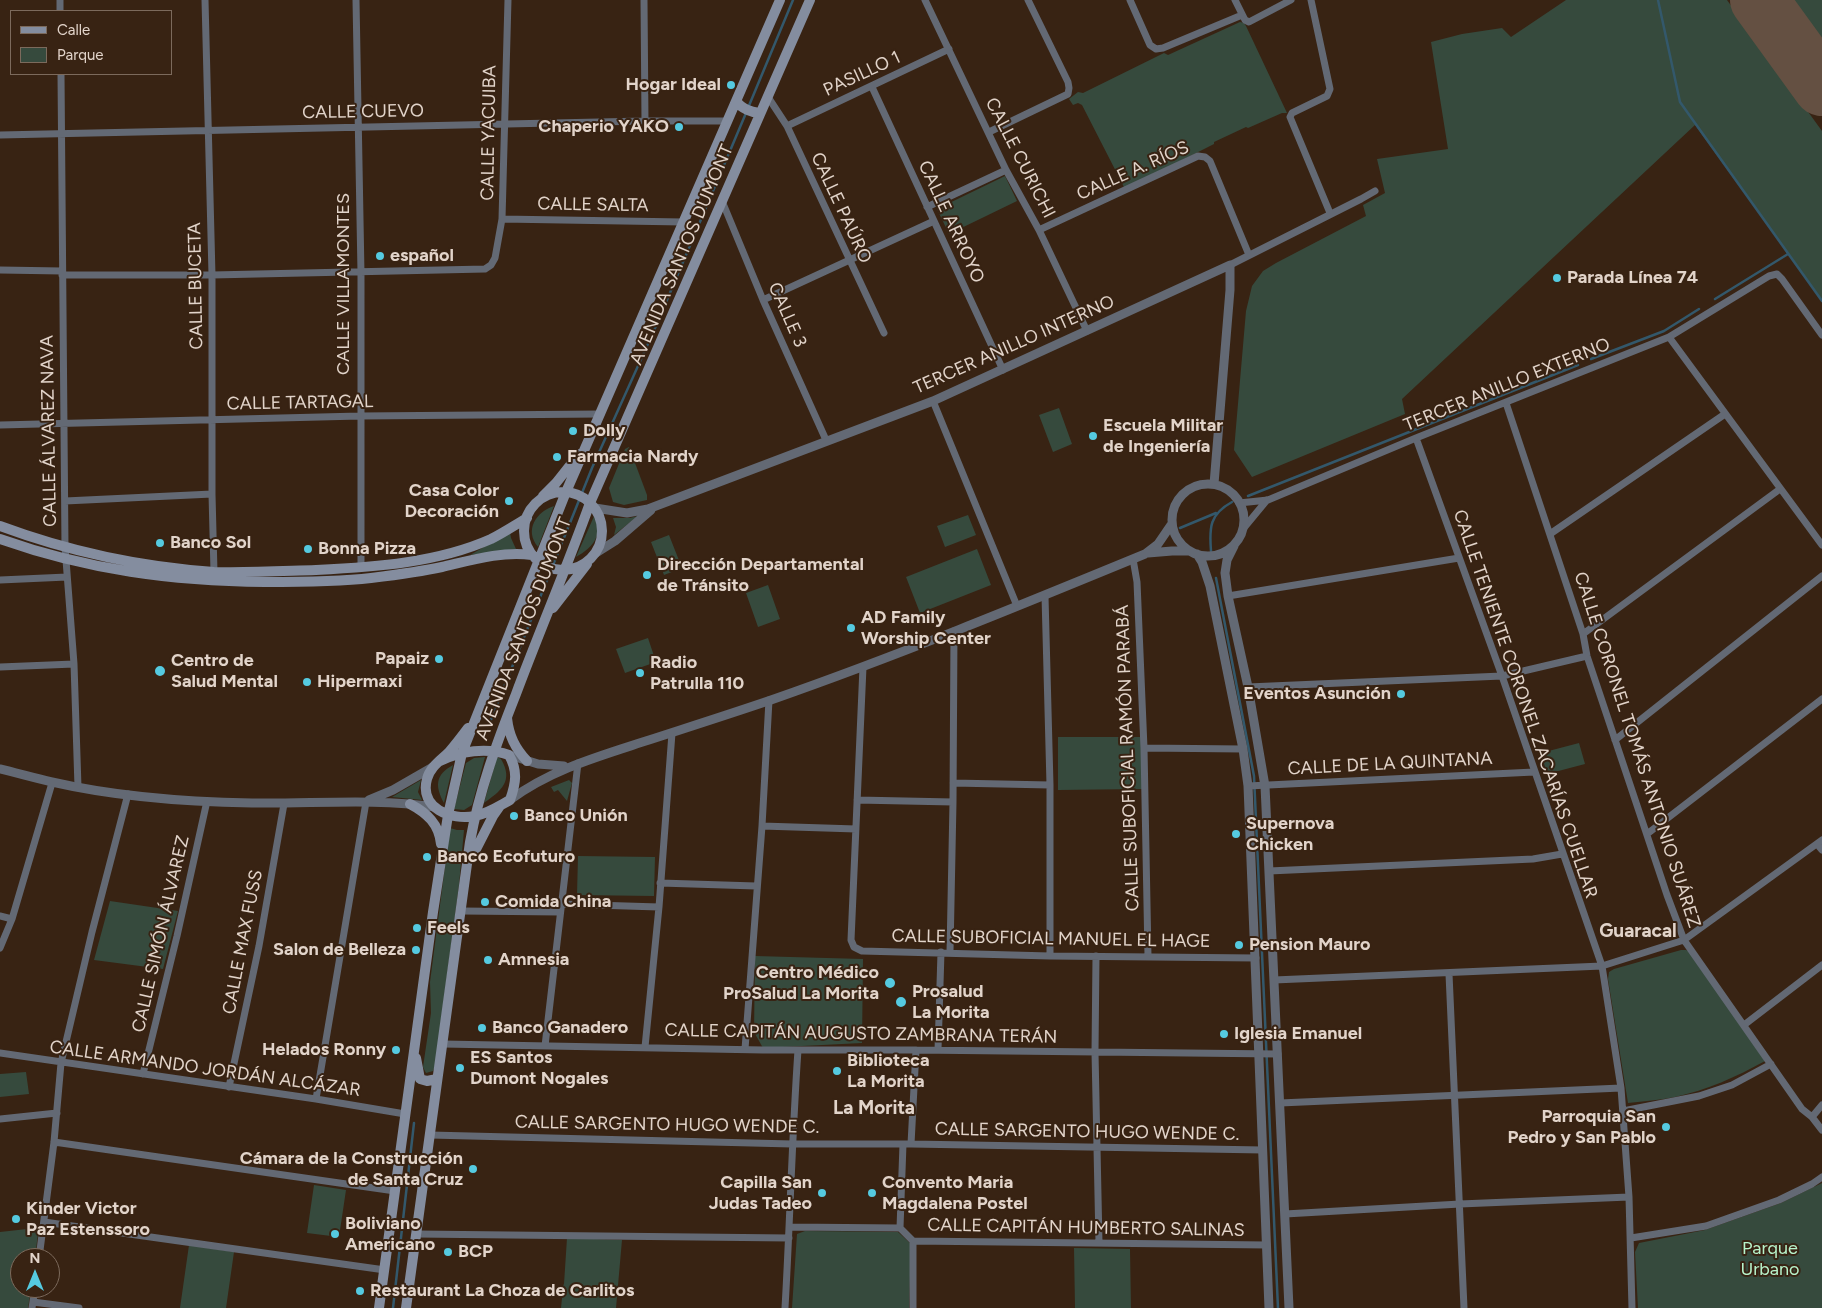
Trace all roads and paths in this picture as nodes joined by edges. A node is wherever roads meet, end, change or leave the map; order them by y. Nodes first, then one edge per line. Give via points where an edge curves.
1 (205, 0) edge
2 (356, 0) edge
3 (508, 0) edge
4 (644, 0) edge
5 (780, 0) edge
6 (810, 0) edge
7 (925, 0) edge
8 (1028, 0) edge
9 (1130, 0) edge
10 (1235, 0) edge
11 (1291, 0) edge
12 (1311, 0) edge
13 (1242, 14) junction
14 (950, 49) junction
15 (61, 75) edge
16 (872, 87) junction
17 (768, 97) junction
18 (738, 104) junction
19 (758, 112) junction
20 (645, 121) junction
21 (727, 121) junction
22 (504, 125) junction
23 (787, 126) junction
24 (358, 128) junction
25 (209, 131) junction
26 (989, 132) junction
27 (0, 134) edge
28 (62, 134) junction
29 (1006, 170) junction
30 (1374, 191) dead end
31 (722, 202) junction
32 (927, 207) junction
33 (1330, 214) junction
34 (502, 219) junction
35 (934, 221) junction
36 (683, 222) junction
37 (1040, 230) junction
38 (1249, 255) junction
39 (850, 261) junction
40 (1230, 265) junction
41 (0, 270) edge
42 (361, 272) junction
43 (62, 273) junction
44 (212, 275) junction
45 (763, 300) junction
46 (1087, 331) junction
47 (884, 333) dead end
48 (1822, 335) edge
49 (1669, 338) junction
50 (1002, 370) junction
51 (933, 401) junction
52 (1506, 403) junction
53 (601, 414) junction
54 (1724, 414) junction
55 (360, 416) junction
56 (212, 420) junction
57 (65, 424) junction
58 (0, 425) edge
59 (1416, 438) junction
60 (826, 440) junction
61 (589, 442) junction
62 (1214, 484) junction
63 (1780, 489) junction
64 (570, 493) junction
65 (212, 494) junction
66 (1268, 500) junction
67 (65, 501) junction
68 (537, 502) junction
69 (1239, 502) junction
70 (590, 503) junction
71 (657, 505) junction
72 (527, 518) junction
73 (1171, 525) junction
74 (0, 526) edge
75 (1243, 529) junction
76 (1550, 534) junction
77 (0, 539) edge
78 (479, 544) junction
79 (1822, 545) edge
80 (1234, 546) junction
81 (65, 548) junction
82 (1193, 553) junction
83 (1145, 554) junction
84 (593, 556) junction
85 (1459, 558) junction
86 (1133, 559) junction
87 (65, 560) junction
88 (538, 560) junction
89 (361, 568) junction
90 (438, 568) junction
91 (324, 570) junction
92 (562, 570) junction
93 (214, 572) junction
94 (1822, 576) edge
95 (67, 577) junction
96 (0, 580) edge
97 (337, 581) junction
98 (298, 582) junction
99 (1045, 596) junction
100 (1228, 596) junction
101 (1017, 606) junction
102 (544, 621) junction
103 (954, 631) junction
104 (1583, 634) junction
105 (1587, 656) junction
106 (74, 664) junction
107 (0, 667) edge
108 (863, 667) junction
109 (1502, 676) junction
110 (1248, 687) junction
111 (1822, 699) edge
112 (770, 700) junction
113 (507, 716) junction
114 (475, 720) junction
115 (672, 733) junction
116 (1616, 740) junction
117 (1144, 748) junction
118 (1243, 750) junction
119 (491, 751) junction
120 (465, 753) junction
121 (509, 755) junction
122 (527, 761) junction
123 (437, 764) junction
124 (575, 764) junction
125 (0, 769) edge
126 (1534, 772) junction
127 (52, 782) junction
128 (953, 783) junction
129 (1050, 784) junction
130 (1256, 786) junction
131 (78, 787) junction
132 (128, 794) junction
133 (857, 800) junction
134 (207, 802) junction
135 (366, 802) junction
136 (505, 802) junction
137 (953, 802) junction
138 (284, 804) junction
139 (410, 804) junction
140 (435, 807) junction
141 (448, 815) junction
142 (475, 816) junction
143 (762, 826) junction
144 (856, 829) junction
145 (1647, 834) junction
146 (1820, 845) edge
147 (1562, 854) junction
148 (442, 855) junction
149 (466, 868) junction
150 (1269, 870) junction
151 (660, 883) junction
152 (756, 886) junction
153 (561, 904) junction
154 (659, 907) junction
155 (462, 911) junction
156 (560, 912) junction
157 (0, 916) edge
158 (12, 919) junction
159 (1684, 940) junction
160 (0, 948) edge
161 (941, 952) junction
162 (950, 952) junction
163 (1050, 956) junction
164 (1096, 956) junction
165 (1148, 956) junction
166 (1256, 958) junction
167 (1822, 965) edge
168 (1602, 966) junction
169 (1449, 974) junction
170 (1274, 980) junction
171 (1744, 1024) junction
172 (414, 1042) junction
173 (443, 1044) junction
174 (545, 1046) junction
175 (645, 1047) junction
176 (745, 1049) junction
177 (798, 1050) junction
178 (916, 1050) junction
179 (938, 1050) junction
180 (1095, 1052) junction
181 (0, 1053) edge
182 (1260, 1053) junction
183 (1275, 1054) junction
184 (61, 1062) junction
185 (1771, 1064) junction
186 (143, 1074) junction
187 (437, 1078) junction
188 (229, 1087) junction
189 (409, 1088) junction
190 (1621, 1088) junction
191 (1455, 1096) junction
192 (316, 1099) junction
193 (1280, 1103) junction
194 (1822, 1106) edge
195 (1623, 1111) junction
196 (57, 1113) junction
197 (406, 1114) junction
198 (1812, 1117) junction
199 (0, 1119) edge
200 (432, 1120) junction
201 (1822, 1130) edge
202 (430, 1135) junction
203 (54, 1142) junction
204 (792, 1144) junction
205 (907, 1144) junction
206 (1098, 1148) junction
207 (1263, 1150) junction
208 (1822, 1177) edge
209 (395, 1191) junction
210 (1629, 1197) junction
211 (1460, 1204) junction
212 (1285, 1214) junction
213 (44, 1222) junction
214 (790, 1227) junction
215 (900, 1228) junction
216 (416, 1234) junction
217 (789, 1238) junction
218 (1631, 1238) junction
219 (914, 1241) junction
220 (1099, 1242) junction
221 (1267, 1245) junction
222 (40, 1248) edge
223 (385, 1270) junction
224 (32, 1305) edge
225 (79, 1308) edge
226 (380, 1308) edge
227 (406, 1308) edge
228 (785, 1308) edge
229 (913, 1308) edge
230 (1269, 1308) edge
231 (1289, 1308) edge
232 (1464, 1308) edge
233 (1632, 1308) edge

1 - 25 street, CALLE BUCETA
2 - 24 street, CALLE VILLAMONTES
3 - 22 street, CALLE YACUIBA
4 - 20 street
5 - 18 main road, AVENIDA SANTOS DUMONT
6 - 17 main road, AVENIDA SANTOS DUMONT
7 - 14 street, CALLE CURICHI
8 - 26 street via 1068,82 1068,94
9 - 13 street via 1150,45 1156,49
10 - 13 street
11 - 13 street via 1249,22
12 - 33 street via 1330,89 1327,96 1290,117
14 - 16 street, PASILLO 1
14 - 26 street, CALLE CURICHI
15 - 28 street, CALLE ÁLVAREZ NAVA
16 - 23 street, PASILLO 1
16 - 32 street, CALLE ARROYO
17 - 19 main road, AVENIDA SANTOS DUMONT
17 - 23 street, CALLE PAÚRO
18 - 19 main road
18 - 21 main road, AVENIDA SANTOS DUMONT
19 - 31 main road, AVENIDA SANTOS DUMONT
20 - 21 street, CALLE CUEVO
20 - 22 street, CALLE CUEVO
21 - 36 main road, AVENIDA SANTOS DUMONT
22 - 24 street, CALLE CUEVO
22 - 34 street, CALLE YACUIBA
23 - 39 street, CALLE PAÚRO
24 - 25 street, CALLE CUEVO
24 - 42 street, CALLE VILLAMONTES
25 - 28 street, CALLE CUEVO
25 - 44 street, CALLE BUCETA
26 - 29 street, CALLE CURICHI
27 - 28 street, CALLE CUEVO
28 - 43 street, CALLE ÁLVAREZ NAVA
29 - 32 street
29 - 37 street, CALLE CURICHI
30 - 33 street, TERCER ANILLO INTERNO
31 - 45 street, CALLE 3
31 - 70 main road, AVENIDA SANTOS DUMONT
32 - 35 street, CALLE ARROYO
33 - 38 street, TERCER ANILLO INTERNO
34 - 36 street, CALLE SALTA
34 - 42 street, CALLE YACUIBA via 495,258 485,269
35 - 39 street
35 - 50 street, CALLE ARROYO
36 - 53 main road, AVENIDA SANTOS DUMONT
37 - 38 street, CALLE A. RÍOS via 1198,156 1210,161
37 - 46 street, CALLE CURICHI
38 - 40 street, TERCER ANILLO INTERNO
39 - 45 street
39 - 47 street, CALLE PAÚRO
40 - 46 street, TERCER ANILLO INTERNO
40 - 62 street
41 - 43 street
42 - 44 street
42 - 55 street, CALLE VILLAMONTES
43 - 44 street
43 - 57 street, CALLE ÁLVAREZ NAVA
44 - 56 street, CALLE BUCETA
45 - 60 street, CALLE 3
46 - 50 street, TERCER ANILLO INTERNO
48 - 49 street, TERCER ANILLO EXTERNO via 1777,274
49 - 52 street, TERCER ANILLO EXTERNO
49 - 54 street
50 - 51 street, TERCER ANILLO INTERNO
51 - 60 street, TERCER ANILLO INTERNO
51 - 101 street
52 - 59 street, TERCER ANILLO EXTERNO
52 - 76 street, CALLE CORONEL TOMÁS ANTONIO SUÁREZ
53 - 55 street, CALLE TARTAGAL
53 - 61 main road, AVENIDA SANTOS DUMONT
54 - 63 street
54 - 76 street
55 - 56 street, CALLE TARTAGAL
55 - 89 street, CALLE VILLAMONTES
56 - 57 street, CALLE TARTAGAL
56 - 65 street, CALLE BUCETA
57 - 58 street, CALLE TARTAGAL
57 - 67 street, CALLE ÁLVAREZ NAVA
59 - 66 street, TERCER ANILLO EXTERNO
59 - 85 street, CALLE TENIENTE CORONEL ZACARÍAS CUELLAR
60 - 71 street, TERCER ANILLO INTERNO
61 - 64 main road, AVENIDA SANTOS DUMONT
61 - 68 main road via 556,484
62 - 69 street via 1228,490
62 - 73 street via 1191,487 1182,494 1171,514
63 - 79 street
63 - 104 street
64 - 68 main road via 556,493
64 - 70 main road
64 - 88 main road, AVENIDA SANTOS DUMONT
65 - 67 street
65 - 93 street, CALLE BUCETA
66 - 69 street, TERCER ANILLO EXTERNO
66 - 75 street
67 - 81 street, CALLE ÁLVAREZ NAVA
68 - 72 main road
69 - 75 street
70 - 71 street, TERCER ANILLO INTERNO via 627,513
70 - 84 main road via 600,519 602,531 601,542
70 - 92 main road, AVENIDA SANTOS DUMONT
71 - 84 street, TERCER ANILLO INTERNO
72 - 78 main road
72 - 88 main road via 524,537
73 - 82 street via 1182,544
73 - 83 street via 1158,544
74 - 81 main road
75 - 80 street
76 - 104 street, CALLE CORONEL TOMÁS ANTONIO SUÁREZ
77 - 87 main road
78 - 89 main road via 438,556
78 - 90 main road via 482,553
80 - 82 street via 1216,555
80 - 100 street via 1225,573
81 - 87 street, CALLE ÁLVAREZ NAVA
81 - 93 main road
82 - 83 street via 1172,550
82 - 118 street via 1202,562 1210,586
83 - 86 street
84 - 92 main road via 577,568
84 - 102 main road
85 - 100 street
85 - 109 street, CALLE TENIENTE CORONEL ZACARÍAS CUELLAR
86 - 99 street
86 - 117 street, CALLE SUBOFICIAL RAMÓN PARABÁ via 1137,582
87 - 95 street, CALLE ÁLVAREZ NAVA
87 - 98 main road via 174,578
88 - 90 main road via 507,554
88 - 92 main road
88 - 114 main road, AVENIDA SANTOS DUMONT
89 - 91 main road
89 - 97 main road via 337,573
90 - 97 main road
91 - 93 main road
91 - 98 main road via 321,578
92 - 102 main road, AVENIDA SANTOS DUMONT
94 - 116 street
95 - 96 street
95 - 106 street, CALLE ÁLVAREZ NAVA
97 - 98 main road
99 - 101 street
99 - 129 street
100 - 110 street
101 - 103 street
102 - 113 main road, AVENIDA SANTOS DUMONT
103 - 108 street
103 - 128 street
104 - 105 street, CALLE CORONEL TOMÁS ANTONIO SUÁREZ
105 - 109 street
105 - 116 street, CALLE CORONEL TOMÁS ANTONIO SUÁREZ
106 - 107 street
106 - 131 street, CALLE ÁLVAREZ NAVA
108 - 112 street
108 - 133 street
109 - 110 street
109 - 126 street, CALLE TENIENTE CORONEL ZACARÍAS CUELLAR
110 - 130 street
111 - 145 street
112 - 115 street
112 - 143 street
113 - 119 main road, AVENIDA SANTOS DUMONT
113 - 122 main road via 512,741
114 - 120 main road, AVENIDA SANTOS DUMONT
114 - 123 main road
115 - 124 street
115 - 151 street
116 - 145 street, CALLE CORONEL TOMÁS ANTONIO SUÁREZ
117 - 118 street
117 - 165 street, CALLE SUBOFICIAL RAMÓN PARABÁ
118 - 130 street
119 - 120 main road
119 - 121 main road
119 - 142 main road, AVENIDA SANTOS DUMONT
120 - 123 main road
120 - 141 main road, AVENIDA SANTOS DUMONT
121 - 122 street
121 - 136 main road via 516,779
122 - 124 street via 549,766
123 - 135 street
123 - 140 main road via 426,784 428,797
124 - 136 street
124 - 153 street
125 - 127 street
126 - 130 street, CALLE DE LA QUINTANA
126 - 147 street, CALLE TENIENTE CORONEL ZACARÍAS CUELLAR
127 - 131 street
127 - 158 street
128 - 129 street
128 - 137 street
129 - 163 street
130 - 150 street
130 - 166 street
131 - 132 street
132 - 134 street
132 - 184 street
133 - 137 street
133 - 144 street
134 - 138 street
134 - 186 street, CALLE SIMÓN ÁLVAREZ
135 - 138 street
135 - 139 street
135 - 192 street
136 - 142 main road
136 - 149 main road via 489,823
137 - 162 street
138 - 188 street, CALLE MAX FUSS via 259,946
139 - 140 street
139 - 148 main road via 424,811 434,823 441,837
140 - 141 main road
141 - 142 main road
141 - 148 main road, AVENIDA SANTOS DUMONT
142 - 149 main road, AVENIDA SANTOS DUMONT
143 - 144 street
143 - 152 street
144 - 161 street, CALLE SUBOFICIAL MANUEL EL HAGE via 851,940 854,947 862,951
145 - 159 street, CALLE CORONEL TOMÁS ANTONIO SUÁREZ
146 - 159 street
147 - 150 street via 1533,859
147 - 168 street, CALLE TENIENTE CORONEL ZACARÍAS CUELLAR
148 - 172 main road, AVENIDA SANTOS DUMONT
149 - 155 main road, AVENIDA SANTOS DUMONT
150 - 170 street
151 - 152 street
151 - 154 street
152 - 176 street
153 - 154 street
153 - 156 street
154 - 175 street
155 - 156 street
155 - 173 main road, AVENIDA SANTOS DUMONT
156 - 174 street
157 - 158 street
158 - 160 street
159 - 168 street
159 - 171 street, CALLE CORONEL TOMÁS ANTONIO SUÁREZ
161 - 162 street, CALLE SUBOFICIAL MANUEL EL HAGE
161 - 179 street
162 - 163 street, CALLE SUBOFICIAL MANUEL EL HAGE
163 - 164 street, CALLE SUBOFICIAL MANUEL EL HAGE
164 - 165 street, CALLE SUBOFICIAL MANUEL EL HAGE
164 - 180 street
165 - 166 street, CALLE SUBOFICIAL MANUEL EL HAGE
166 - 182 street
167 - 171 street
168 - 169 street
168 - 190 street, CALLE TENIENTE CORONEL ZACARÍAS CUELLAR
169 - 170 street
169 - 191 street
170 - 183 street
171 - 185 street, CALLE CORONEL TOMÁS ANTONIO SUÁREZ
172 - 187 main road via 420,1079
172 - 189 main road, AVENIDA SANTOS DUMONT
173 - 174 street, CALLE CAPITÁN AUGUSTO ZAMBRANA TERÁN
173 - 187 main road, AVENIDA SANTOS DUMONT
174 - 175 street, CALLE CAPITÁN AUGUSTO ZAMBRANA TERÁN
175 - 176 street, CALLE CAPITÁN AUGUSTO ZAMBRANA TERÁN
176 - 177 street, CALLE CAPITÁN AUGUSTO ZAMBRANA TERÁN
177 - 178 street, CALLE CAPITÁN AUGUSTO ZAMBRANA TERÁN
177 - 204 street
178 - 179 street, CALLE CAPITÁN AUGUSTO ZAMBRANA TERÁN
178 - 205 street
179 - 180 street, CALLE CAPITÁN AUGUSTO ZAMBRANA TERÁN
180 - 182 street, CALLE CAPITÁN AUGUSTO ZAMBRANA TERÁN
180 - 206 street
181 - 184 street, CALLE ARMANDO JORDÁN ALCÁZAR
182 - 183 street, CALLE CAPITÁN AUGUSTO ZAMBRANA TERÁN
182 - 207 street
183 - 193 street
184 - 186 street, CALLE ARMANDO JORDÁN ALCÁZAR
184 - 196 street
185 - 195 street via 1732,1085 1699,1096
185 - 198 street, CALLE CORONEL TOMÁS ANTONIO SUÁREZ via 1802,1109
186 - 188 street, CALLE ARMANDO JORDÁN ALCÁZAR
187 - 200 main road, AVENIDA SANTOS DUMONT
188 - 192 street, CALLE ARMANDO JORDÁN ALCÁZAR
189 - 197 main road, AVENIDA SANTOS DUMONT
189 - 200 main road via 420,1085 427,1088
190 - 191 street
190 - 195 street, CALLE TENIENTE CORONEL ZACARÍAS CUELLAR
191 - 193 street
191 - 211 street
192 - 197 street, CALLE ARMANDO JORDÁN ALCÁZAR
193 - 212 street
194 - 198 street
195 - 210 street, CALLE TENIENTE CORONEL ZACARÍAS CUELLAR
196 - 199 street
196 - 203 street
197 - 209 main road, AVENIDA SANTOS DUMONT
198 - 201 street, CALLE CORONEL TOMÁS ANTONIO SUÁREZ
200 - 202 main road, AVENIDA SANTOS DUMONT
202 - 204 street, CALLE SARGENTO HUGO WENDE C.
202 - 216 main road, AVENIDA SANTOS DUMONT
203 - 209 street
203 - 213 street
204 - 205 street, CALLE SARGENTO HUGO WENDE C.
204 - 214 street
205 - 206 street, CALLE SARGENTO HUGO WENDE C.
205 - 215 street
206 - 207 street, CALLE SARGENTO HUGO WENDE C.
206 - 220 street
207 - 221 street
208 - 218 street via 1779,1200 1706,1226
209 - 223 main road, AVENIDA SANTOS DUMONT
210 - 211 street
210 - 218 street, CALLE TENIENTE CORONEL ZACARÍAS CUELLAR
211 - 212 street
211 - 232 street
212 - 231 street
213 - 222 street
213 - 223 street
214 - 215 street
214 - 217 street
215 - 219 street, CALLE CAPITÁN HUMBERTO SALINAS
216 - 217 street
216 - 227 main road, AVENIDA SANTOS DUMONT
217 - 228 street
218 - 233 street, CALLE TENIENTE CORONEL ZACARÍAS CUELLAR
219 - 220 street, CALLE CAPITÁN HUMBERTO SALINAS
219 - 229 street
220 - 221 street, CALLE CAPITÁN HUMBERTO SALINAS
221 - 230 street
223 - 226 main road, AVENIDA SANTOS DUMONT
224 - 225 street

